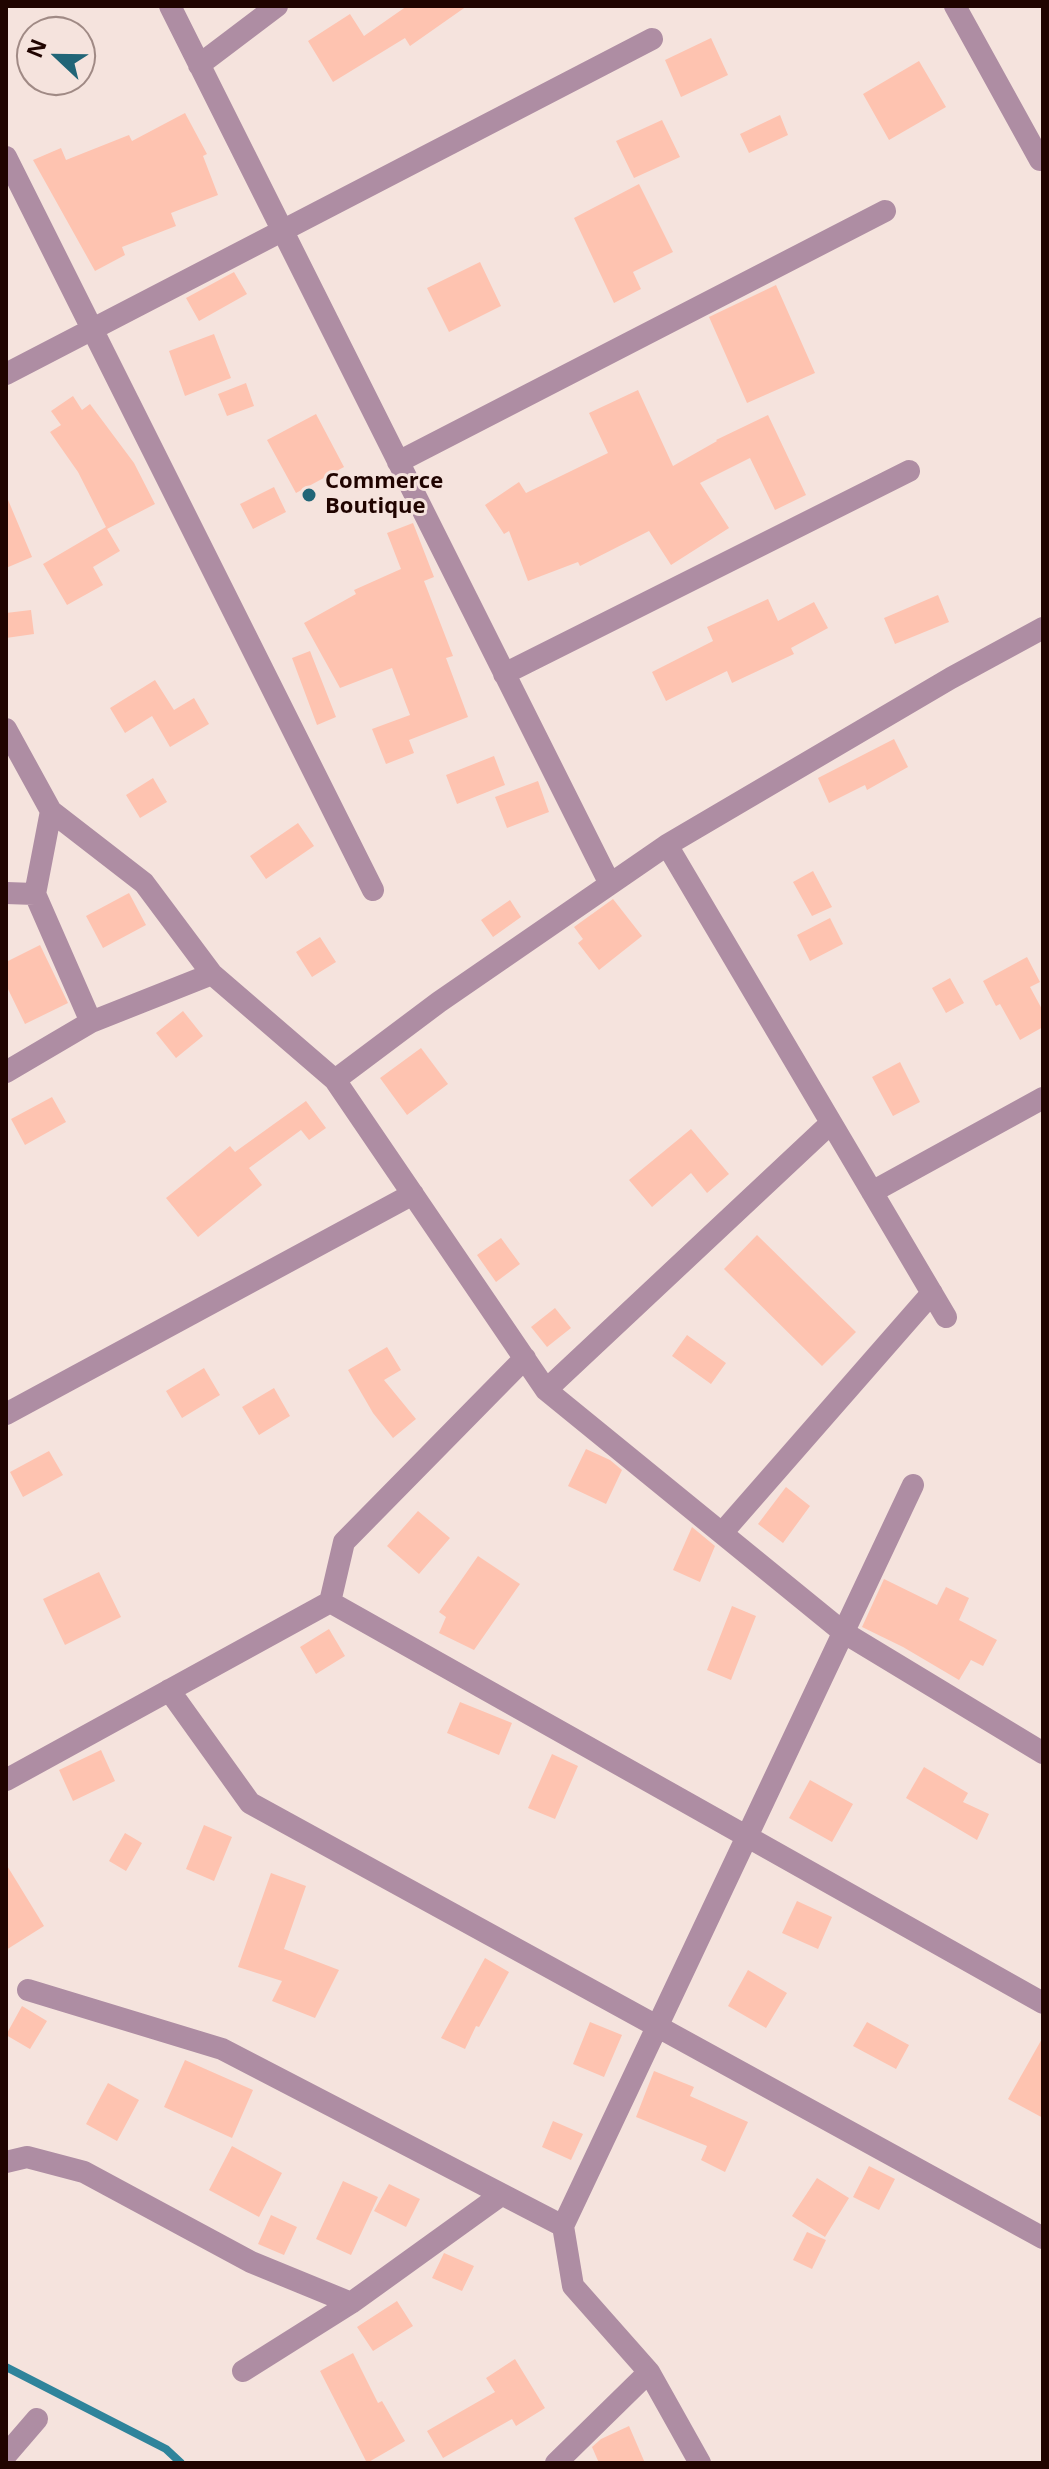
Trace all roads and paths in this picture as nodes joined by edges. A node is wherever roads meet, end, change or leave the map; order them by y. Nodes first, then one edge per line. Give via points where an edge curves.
1 (170, 6) edge
2 (277, 6) edge
3 (955, 6) edge
4 (652, 39) dead end
5 (199, 65) junction
6 (6, 157) edge
7 (1040, 160) dead end
8 (885, 211) dead end
9 (282, 231) junction
10 (92, 329) junction
11 (6, 374) edge
12 (398, 462) junction
13 (909, 471) dead end
14 (1043, 628) edge
15 (504, 674) junction
16 (6, 729) edge
17 (51, 811) junction
18 (667, 845) junction
19 (610, 884) junction
20 (373, 890) dead end
21 (6, 893) edge
22 (35, 894) junction
23 (212, 974) junction
24 (91, 1022) junction
25 (6, 1072) edge
26 (335, 1080) junction
27 (1043, 1098) edge
28 (831, 1123) junction
29 (872, 1192) junction
30 (413, 1194) junction
31 (932, 1293) junction
32 (946, 1317) dead end
33 (525, 1358) junction
34 (546, 1390) junction
35 (6, 1414) edge
36 (913, 1485) dead end
37 (722, 1533) junction
38 (330, 1602) junction
39 (843, 1632) junction
40 (169, 1690) junction
41 (1043, 1753) edge
42 (6, 1780) edge
43 (747, 1837) junction
44 (28, 1990) dead end
45 (1043, 2003) edge
46 (658, 2026) junction
47 (6, 2162) edge
48 (501, 2195) junction
49 (563, 2226) junction
50 (1043, 2238) edge
51 (351, 2303) junction
52 (243, 2371) dead end
53 (649, 2372) junction
54 (37, 2419) dead end
55 (6, 2455) edge
56 (556, 2463) edge
57 (700, 2463) edge

1 - 5 street
2 - 5 street
3 - 7 street
4 - 9 street
5 - 9 street
6 - 10 street
8 - 12 street
9 - 10 street
9 - 12 street
10 - 11 street
10 - 20 street
12 - 15 street
13 - 15 street
14 - 18 street
15 - 19 street
16 - 17 street
17 - 22 street
17 - 23 street via 144,883
18 - 19 street
18 - 28 street
19 - 26 street
21 - 22 street
22 - 24 street
23 - 24 street
23 - 26 street
24 - 25 street
26 - 30 street
27 - 29 street
28 - 29 street
28 - 34 street
29 - 31 street
30 - 33 street
30 - 35 street
31 - 32 street
31 - 37 street
33 - 34 street
33 - 38 street via 344,1542
34 - 37 street
36 - 39 street
37 - 39 street
38 - 40 street
38 - 43 street
39 - 41 street
39 - 43 street
40 - 42 street
40 - 46 street via 250,1803
43 - 45 street
43 - 46 street
44 - 48 street via 222,2049
46 - 49 street
46 - 50 street
47 - 51 street via 27,2157 84,2172 251,2262
48 - 49 street
48 - 51 street
49 - 53 street via 573,2286
51 - 52 street
53 - 56 street
53 - 57 street
54 - 55 street

